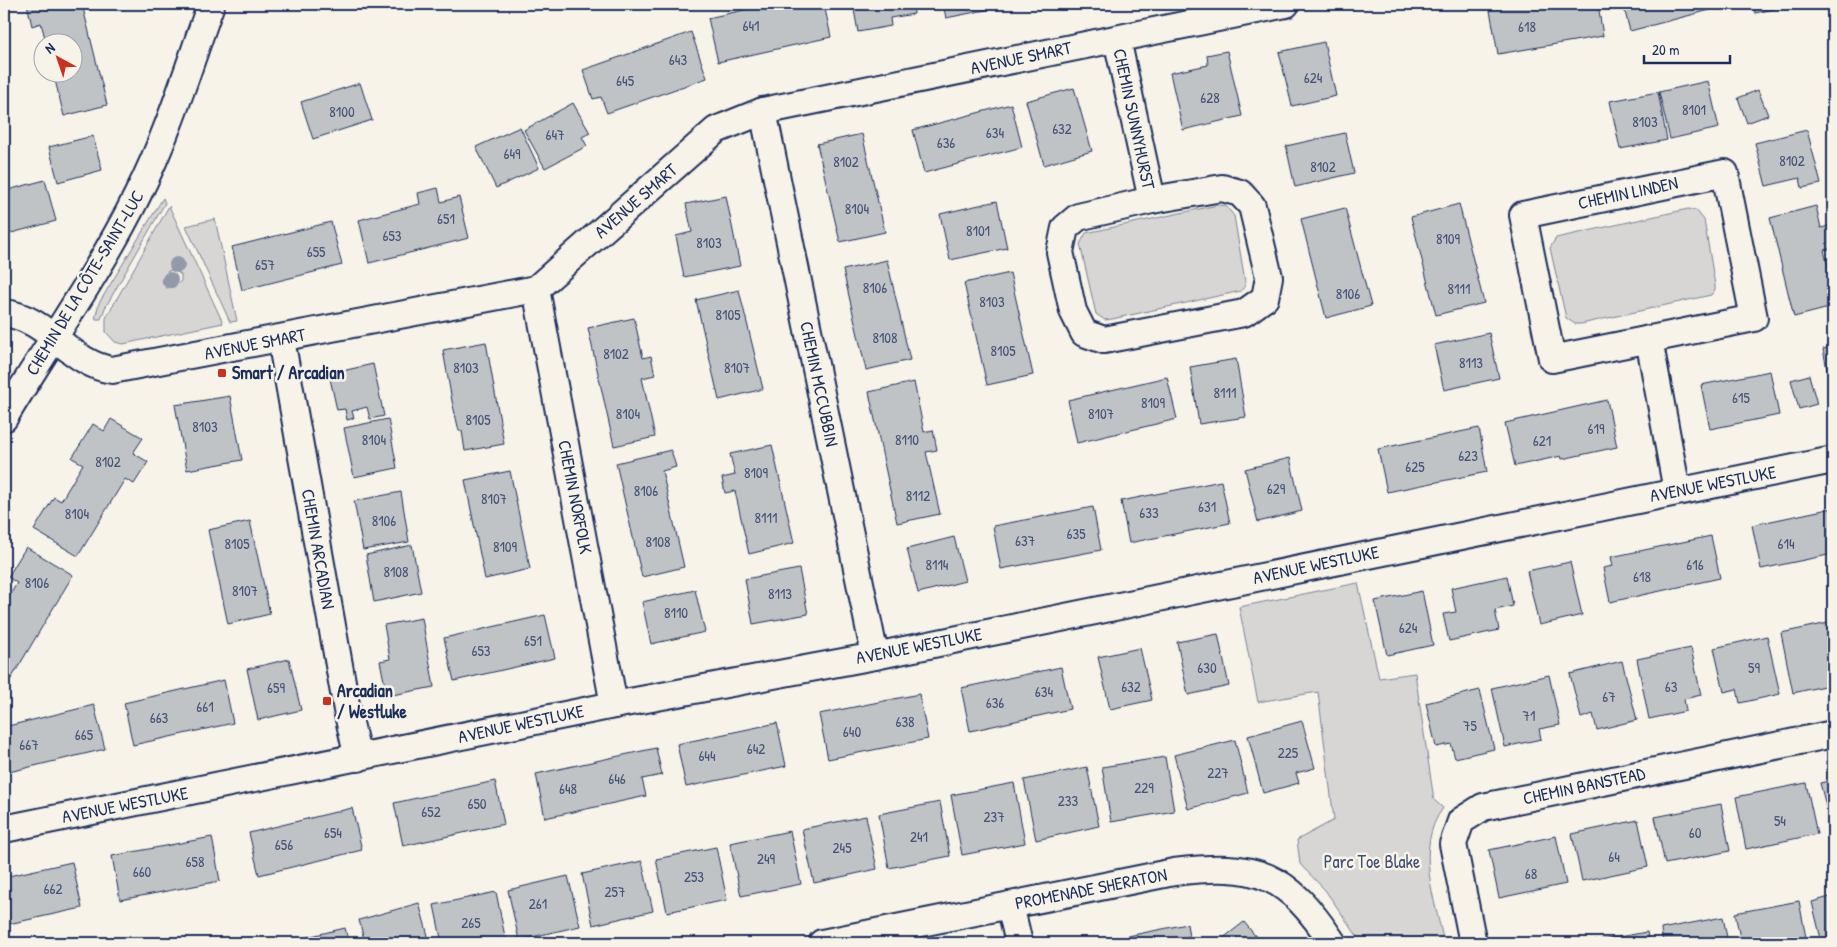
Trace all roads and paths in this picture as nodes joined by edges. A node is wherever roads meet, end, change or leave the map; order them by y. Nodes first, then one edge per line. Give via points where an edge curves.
1 (211, 4) edge
2 (1286, 4) edge
3 (1117, 38) junction
4 (764, 111) junction
5 (1152, 200) junction
6 (536, 289) junction
7 (4, 313) edge
8 (55, 337) junction
9 (1649, 339) junction
10 (282, 340) junction
11 (4, 418) edge
12 (1833, 460) edge
13 (1677, 492) junction
14 (875, 656) junction
15 (614, 705) junction
16 (1833, 734) edge
17 (358, 758) junction
18 (4, 828) edge
19 (1010, 905) junction
20 (822, 943) edge
21 (1019, 943) edge
22 (1333, 943) edge
23 (1473, 943) edge

1 - 8 street, CHEMIN DE LA CÔTE-SAINT-LUC via 146,177 112,242
2 - 3 street, AVENUE SMART
3 - 4 street, AVENUE SMART
3 - 5 street, CHEMIN SUNNYHURST
4 - 6 street, AVENUE SMART via 716,130
4 - 14 street, CHEMIN MCCUBBIN
5 - 5 street, CHEMIN SUNNYHURST via 1078,217 1065,228 1060,252 1073,311 1084,333 1104,340 1244,313 1265,298 1269,277 1252,206 1240,193 1222,188
6 - 10 street, AVENUE SMART
6 - 15 street, CHEMIN NORFOLK
7 - 8 street, AVENUE SMART via 32,321
8 - 10 street, AVENUE SMART via 93,365 112,370
8 - 11 street, CHEMIN DE LA CÔTE-SAINT-LUC
9 - 9 street, CHEMIN LINDEN via 1754,318 1725,173 1523,215 1552,359
9 - 13 street
10 - 17 street, CHEMIN ARCADIAN
12 - 13 street, AVENUE WESTLUKE
13 - 14 street, AVENUE WESTLUKE
14 - 15 street, AVENUE WESTLUKE
15 - 17 street, AVENUE WESTLUKE
16 - 23 street, CHEMIN BANSTEAD via 1483,807 1461,821 1453,844
17 - 18 street, AVENUE WESTLUKE
19 - 20 street, PROMENADE SHERATON
19 - 21 street
19 - 22 street, PROMENADE SHERATON via 1174,872 1214,867 1249,870 1278,881 1298,897

